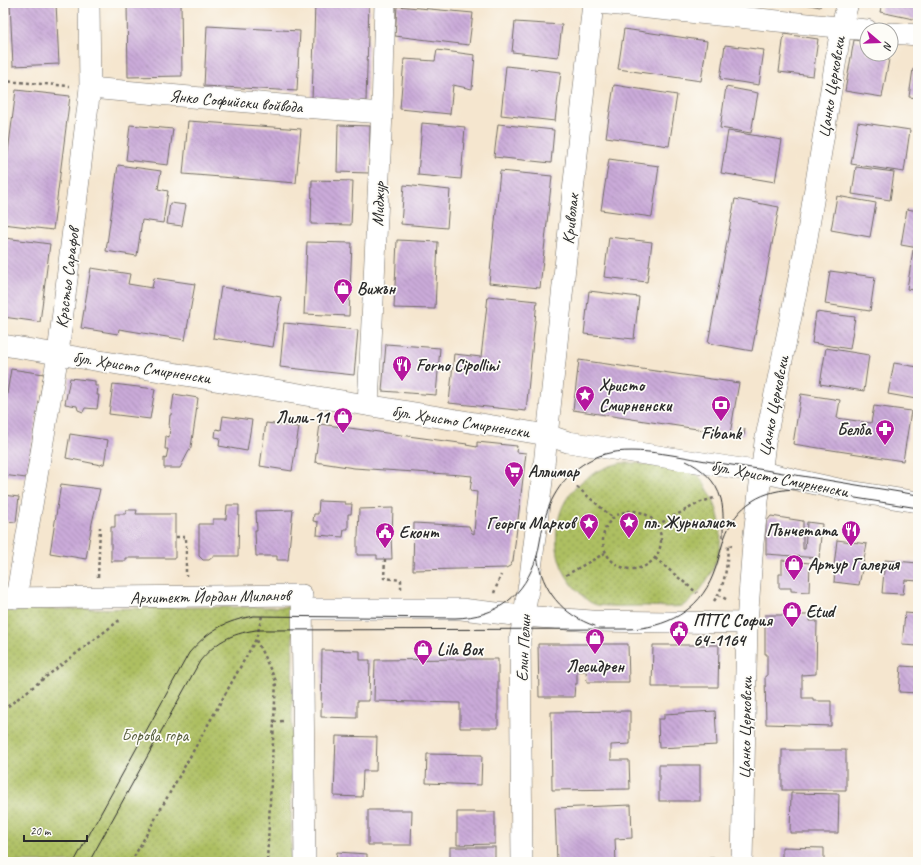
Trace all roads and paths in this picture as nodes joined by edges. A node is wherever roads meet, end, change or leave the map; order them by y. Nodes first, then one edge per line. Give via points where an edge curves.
1 (90, 3) edge
2 (385, 3) edge
3 (593, 3) edge
4 (599, 3) edge
5 (848, 3) edge
6 (841, 28) junction
7 (859, 29) edge
8 (899, 34) edge
9 (918, 35) edge
10 (3, 81) edge
11 (90, 88) junction
12 (382, 113) junction
13 (3, 345) edge
14 (58, 354) junction
15 (368, 405) junction
16 (547, 435) junction
17 (761, 472) junction
18 (577, 487) dead end
19 (714, 498) dead end
20 (918, 502) edge
21 (612, 517) junction
22 (657, 525) junction
23 (100, 527) dead end
24 (176, 537) dead end
25 (728, 545) dead end
26 (605, 553) junction
27 (655, 558) junction
28 (384, 559) dead end
29 (186, 567) dead end
30 (566, 575) dead end
31 (384, 578) dead end
32 (697, 593) dead end
33 (718, 595) junction
34 (97, 597) junction
35 (9, 598) edge
36 (724, 598) dead end
37 (710, 606) dead end
38 (303, 609) junction
39 (523, 616) junction
40 (123, 617) dead end
41 (747, 623) junction
42 (258, 633) dead end
43 (256, 639) junction
44 (3, 710) edge
45 (131, 862) edge
46 (267, 862) edge
47 (305, 862) edge
48 (522, 862) edge
49 (742, 862) edge

1 - 11 street, Кръстьо Сарафов
2 - 12 street, Миджур
3 - 16 street, Криволак
4 - 6 street
5 - 6 street, Цанко Церковски
6 - 7 street
6 - 17 street, Цанко Церковски via 806,244
8 - 9 street
10 - 11 path
11 - 12 street, Янко Софийски войвода
11 - 14 street, Кръстьо Сарафов
12 - 15 street, Миджур
13 - 14 street, бул. Христо Смирненски
14 - 15 street, бул. Христо Смирненски
14 - 35 street, Кръстьо Сарафов
15 - 16 street, бул. Христо Смирненски
16 - 17 street, бул. Христо Смирненски via 568,442
16 - 39 street, Елин Пелин
17 - 20 street, бул. Христо Смирненски via 843,490
17 - 41 street, Цанко Церковски
18 - 21 path
19 - 22 path
21 - 22 path via 632,510 642,512
21 - 26 path via 603,534 602,544
22 - 27 path via 661,533 661,542
23 - 34 path
24 - 29 path via 186,536
25 - 33 path via 726,572
26 - 27 path via 619,567 629,570 648,565
26 - 30 path
27 - 32 path
28 - 31 path
33 - 36 path
33 - 37 path
34 - 35 street, Архитект Йордан Миланов
34 - 38 street, Архитект Йордан Миланов via 302,595
38 - 39 street, Архитект Йордан Миланов via 461,609
38 - 47 street
39 - 41 street via 592,621
39 - 48 street, Елин Пелин via 520,639
40 - 44 path
41 - 49 street, Цанко Церковски
42 - 43 path
43 - 45 path
43 - 46 path via 276,681

